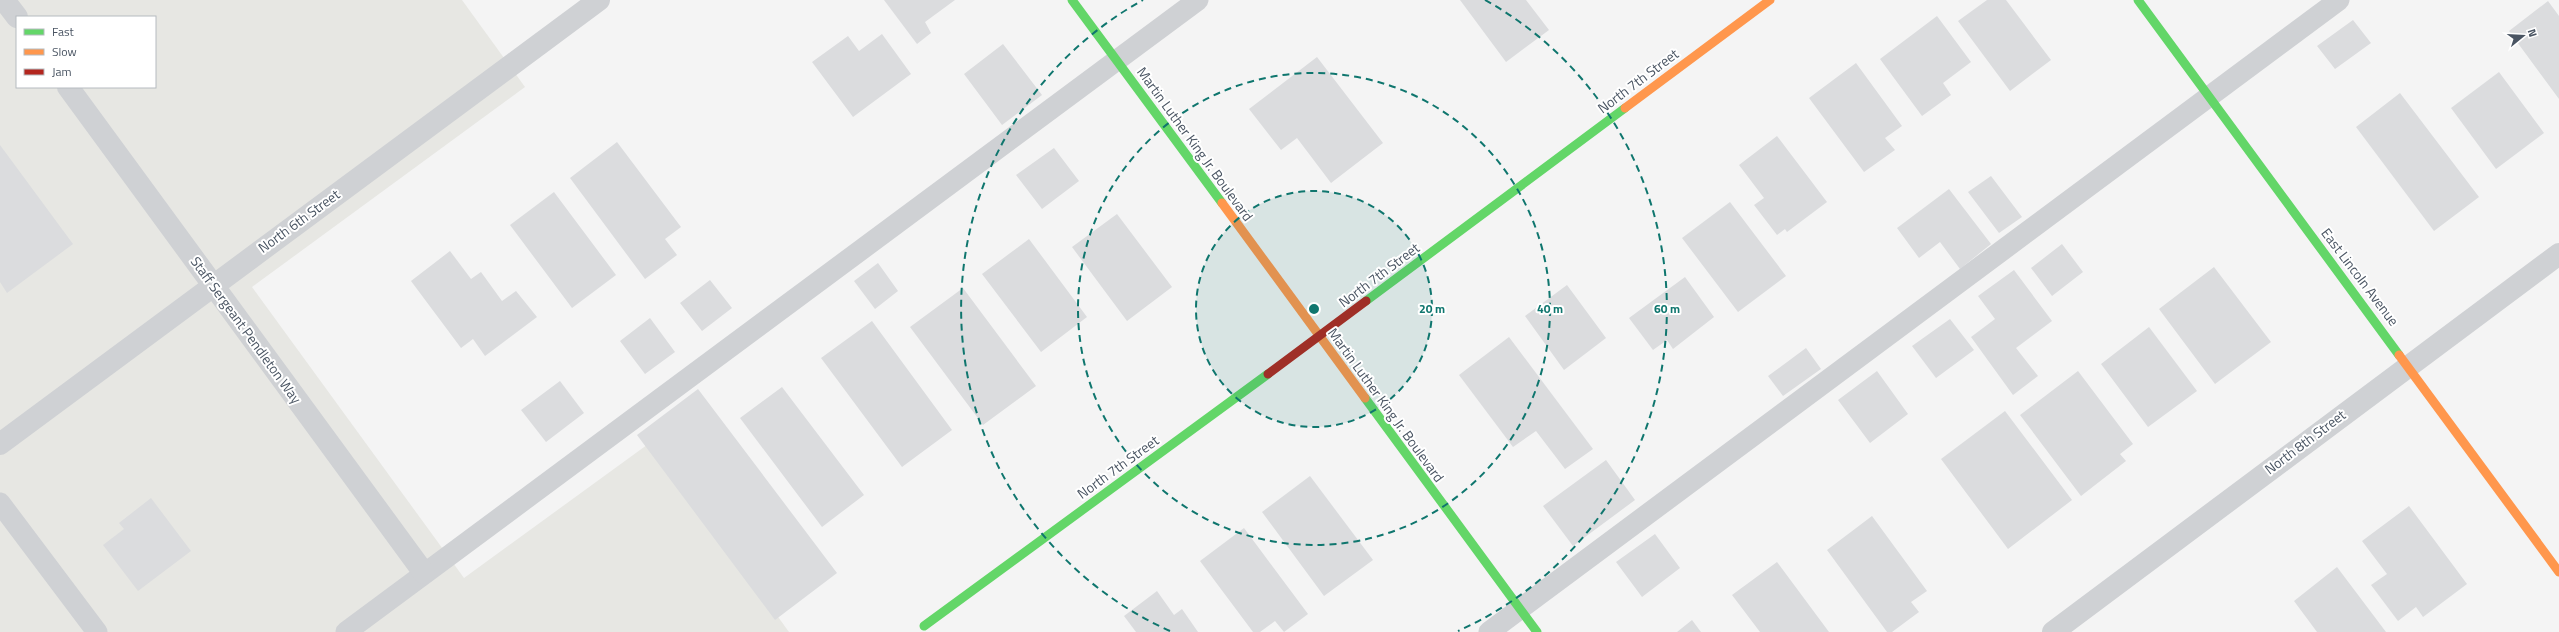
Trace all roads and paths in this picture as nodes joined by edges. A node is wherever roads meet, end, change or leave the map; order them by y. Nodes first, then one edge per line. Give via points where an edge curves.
1 (4, 0) edge
2 (599, 0) edge
3 (1072, 0) edge
4 (1198, 0) edge
5 (1770, 0) edge
6 (2138, 0) edge
7 (2339, 0) edge
8 (16, 16) edge
9 (1117, 61) junction
10 (69, 88) edge
11 (2209, 97) junction
12 (2559, 254) edge
13 (213, 284) junction
14 (1318, 337) junction
15 (2408, 365) junction
16 (0, 444) edge
17 (0, 503) edge
18 (2559, 572) edge
19 (424, 573) junction
20 (1519, 609) junction
21 (924, 626) dead end
22 (97, 632) edge
23 (346, 632) edge
24 (1489, 632) edge
25 (1537, 632) edge
26 (2053, 632) edge

1 - 8 street
2 - 13 street, North 6th Street
3 - 9 street, Martin Luther King Jr. Boulevard
4 - 9 lane
5 - 14 street, North 7th Street
6 - 11 street, East Lincoln Avenue
7 - 11 lane
9 - 14 street, Martin Luther King Jr. Boulevard
9 - 19 lane
10 - 13 street, Staff Sergeant Pendleton Way
11 - 15 street, East Lincoln Avenue
11 - 20 lane
12 - 15 street, North 8th Street
13 - 16 street, North 6th Street
13 - 19 street, Staff Sergeant Pendleton Way
14 - 20 street, Martin Luther King Jr. Boulevard
14 - 21 street, North 7th Street
15 - 18 street, East Lincoln Avenue
15 - 26 street, North 8th Street
17 - 22 lane
19 - 23 lane
20 - 24 lane
20 - 25 street, Martin Luther King Jr. Boulevard

